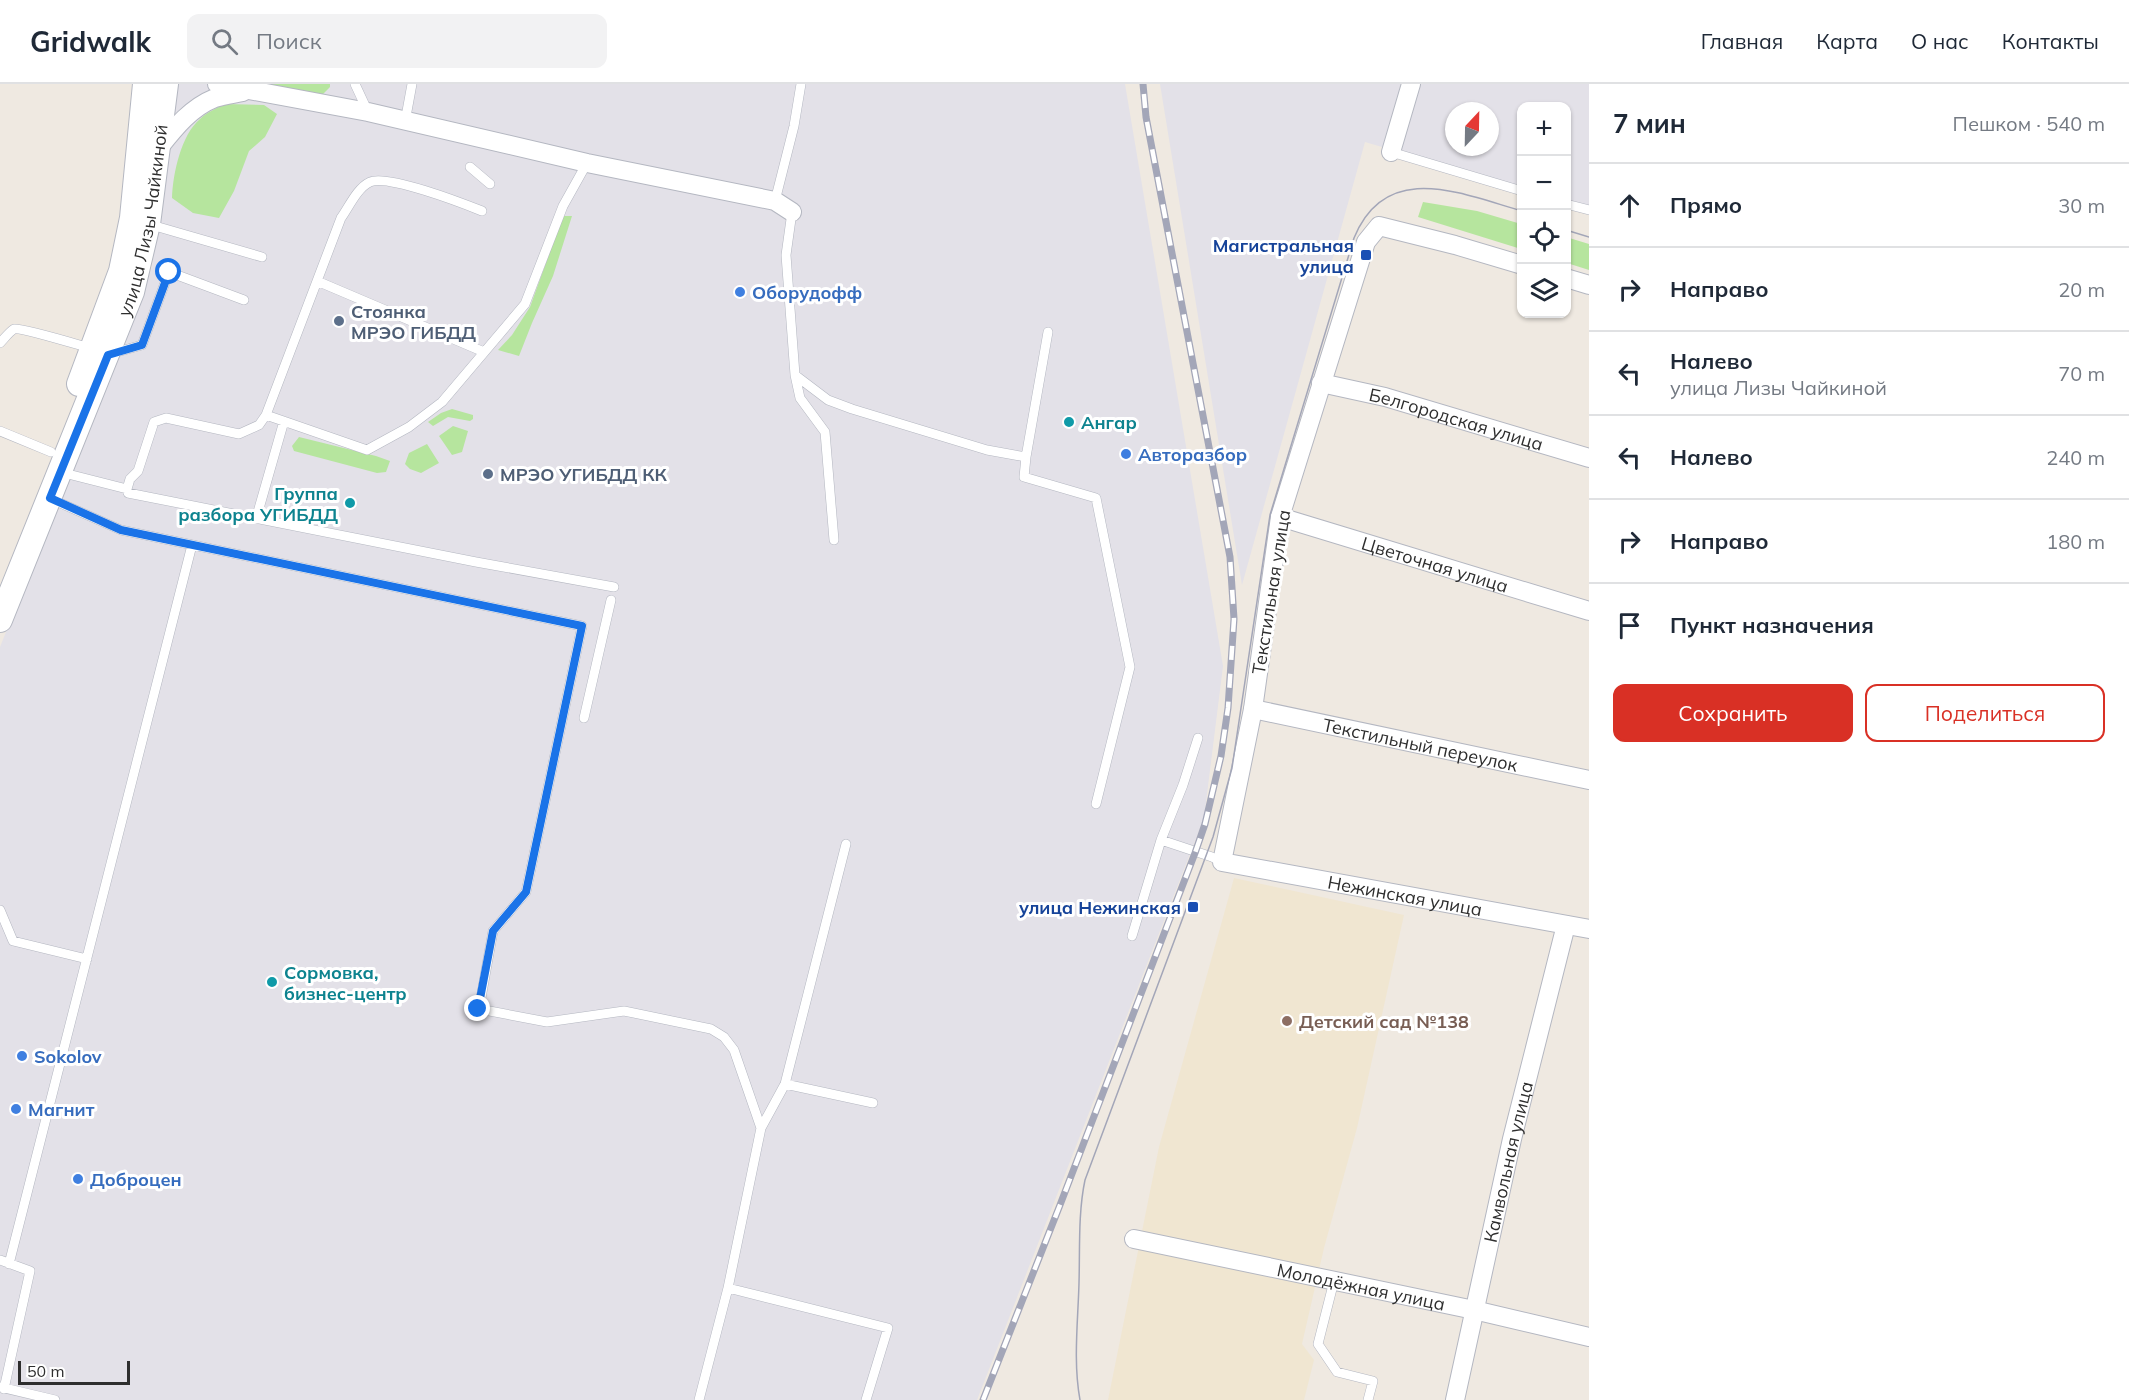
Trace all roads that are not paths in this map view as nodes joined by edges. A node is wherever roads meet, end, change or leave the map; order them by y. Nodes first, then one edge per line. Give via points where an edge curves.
1 (145, 84) edge
2 (165, 84) edge
3 (217, 84) edge
4 (232, 84) edge
5 (355, 84) edge
6 (412, 84) edge
7 (801, 84) edge
8 (1411, 84) edge
9 (253, 90) junction
10 (368, 112) junction
11 (405, 122) junction
12 (158, 149) junction
13 (1391, 152) joint
14 (587, 163) junction
15 (470, 167) dead end
16 (490, 184) dead end
17 (1517, 190) edge
18 (775, 201) junction
19 (1571, 205) edge
20 (1589, 210) edge
21 (482, 211) dead end
22 (792, 212) joint
23 (148, 224) junction
24 (262, 258) dead end
25 (1518, 264) edge
26 (1571, 280) edge
27 (317, 281) junction
28 (1589, 285) edge
29 (244, 300) dead end
30 (1048, 332) dead end
31 (0, 343) edge
32 (100, 352) junction
33 (484, 352) junction
34 (795, 375) junction
35 (1321, 383) junction
36 (266, 415) junction
37 (284, 421) junction
38 (0, 431) edge
39 (1026, 458) junction
40 (1589, 458) edge
41 (56, 462) junction
42 (127, 489) junction
43 (50, 498) junction
44 (1280, 517) junction
45 (256, 519) junction
46 (834, 540) dead end
47 (192, 545) junction
48 (0, 580) edge
49 (614, 587) dead end
50 (611, 600) dead end
51 (1589, 611) edge
52 (0, 620) edge
53 (1253, 709) junction
54 (584, 718) dead end
55 (1198, 738) dead end
56 (1589, 780) edge
57 (1096, 804) dead end
58 (1161, 840) junction
59 (846, 844) dead end
60 (1222, 862) junction
61 (0, 910) edge
62 (1566, 925) junction
63 (1589, 929) edge
64 (1132, 936) dead end
65 (87, 959) junction
66 (785, 1084) junction
67 (873, 1104) dead end
68 (761, 1128) junction
69 (1134, 1239) dead end
70 (5, 1262) edge
71 (1334, 1281) junction
72 (728, 1288) junction
73 (1474, 1310) junction
74 (1589, 1337) edge
75 (2, 1388) edge
76 (55, 1400) edge
77 (699, 1400) edge
78 (866, 1400) edge
79 (1368, 1400) edge
80 (1455, 1400) edge

1 - 32 main road, улица Лизы Чайкиной via 133,209
2 - 12 main road, улица Лизы Чайкиной
3 - 9 street
4 - 9 street
5 - 10 lane
6 - 11 lane
7 - 18 lane
8 - 13 street
9 - 10 street
9 - 12 street via 216,98 196,109
10 - 11 street
11 - 14 street
12 - 23 main road, улица Лизы Чайкиной
13 - 17 lane
14 - 18 street
14 - 33 lane via 562,206 525,304
15 - 16 lane
18 - 22 street
19 - 20 lane
21 - 27 lane via 433,193 382,180 370,182 359,190 341,218
22 - 34 lane via 786,255
23 - 24 lane
23 - 32 main road, улица Лизы Чайкиной via 132,292
25 - 35 street, Текстильная улица via 1379,226 1366,243
26 - 28 street
27 - 33 lane
27 - 36 lane
29 - 32 lane via 169,272 142,345
30 - 39 lane
31 - 32 lane via 22,328
32 - 41 main road, улица Лизы Чайкиной
33 - 37 lane via 442,402 409,427 367,450
34 - 39 lane via 828,400 852,409
34 - 46 lane via 800,398 825,432
35 - 40 street, Белгородская улица via 1385,397
35 - 44 street, Текстильная улица
36 - 37 lane
36 - 42 lane via 259,425 239,434 166,418 154,422 138,471
37 - 45 lane
38 - 41 lane
39 - 57 lane via 1024,477 1096,498 1130,667
41 - 42 lane
41 - 43 main road, улица Лизы Чайкиной
41 - 48 main road, улица Лизы Чайкиной
42 - 45 lane via 128,493
43 - 47 lane via 121,530
43 - 52 main road, улица Лизы Чайкиной
44 - 51 street, Цветочная улица
44 - 53 street, Текстильная улица
45 - 49 lane
47 - 65 lane
47 - 68 lane via 582,626 526,892 493,931 478,1009 547,1022 624,1011 711,1029 734,1050
50 - 54 lane
53 - 56 street, Текстильный переулок
53 - 60 street, Текстильная улица
55 - 58 lane
58 - 60 lane
58 - 64 lane
59 - 66 lane
60 - 62 street, Нежинская улица
61 - 65 lane via 13,941
62 - 63 street, Нежинская улица
62 - 73 street, Камвольная улица
65 - 70 lane
66 - 67 lane
66 - 68 lane
68 - 72 lane
69 - 71 street, Молодёжная улица
70 - 75 lane via 30,1271
71 - 73 street, Молодёжная улица
71 - 79 lane via 1318,1344 1336,1372 1373,1381
72 - 77 lane
72 - 78 lane via 888,1328
73 - 74 street, Молодёжная улица
73 - 80 street, Камвольная улица
75 - 76 lane

